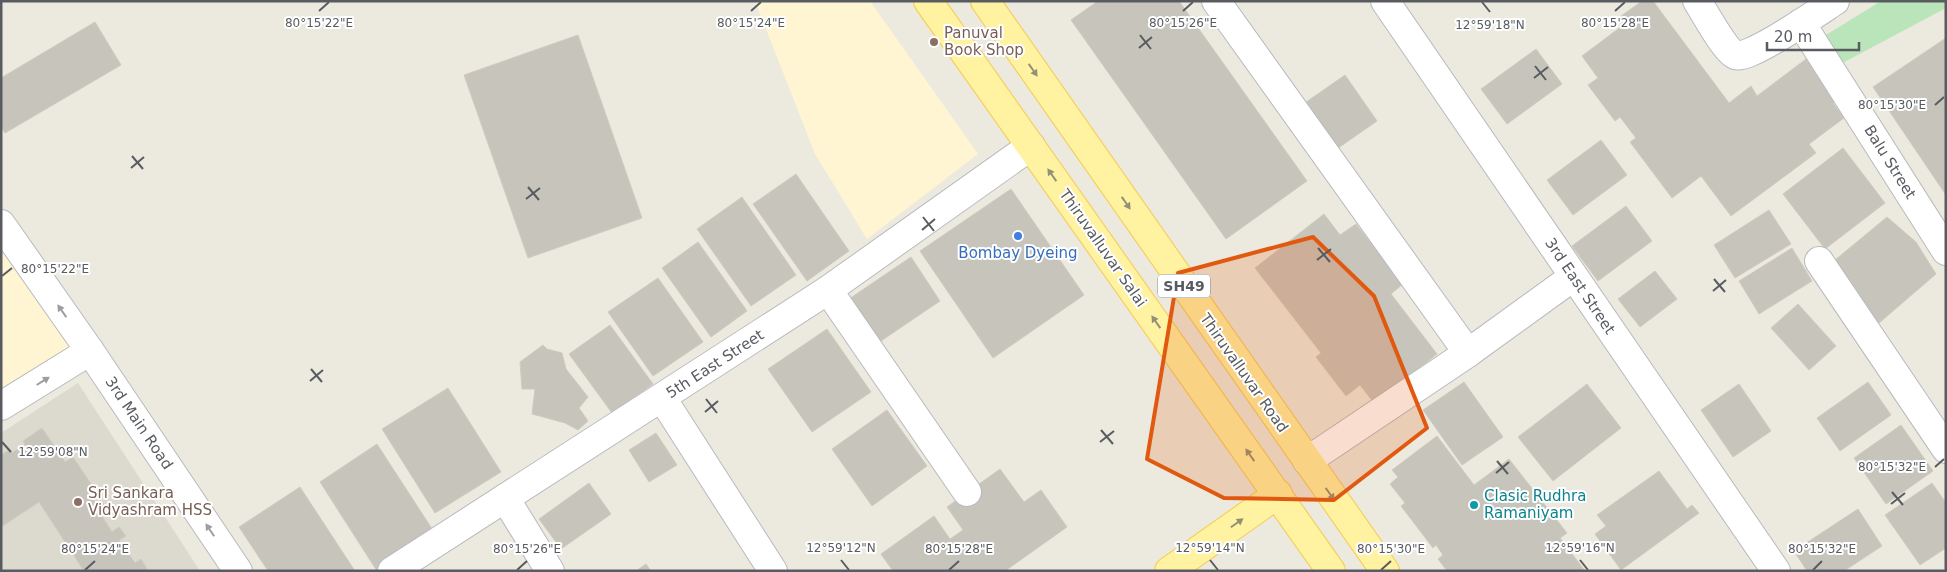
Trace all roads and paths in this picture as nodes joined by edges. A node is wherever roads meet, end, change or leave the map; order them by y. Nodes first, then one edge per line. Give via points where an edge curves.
1 (928, 1) edge
2 (986, 1) edge
3 (1216, 1) edge
4 (1385, 1) edge
5 (1697, 1) edge
6 (1835, 1) edge
7 (1801, 23) junction
8 (1031, 146) junction
9 (1, 224) edge
10 (1946, 251) edge
11 (1819, 261) dead end
12 (1573, 277) junction
13 (828, 290) junction
14 (90, 351) junction
15 (1468, 353) junction
16 (662, 398) junction
17 (1, 406) edge
18 (1946, 449) edge
19 (1306, 462) junction
20 (966, 492) dead end
21 (1278, 494) junction
22 (505, 498) junction
23 (238, 571) edge
24 (392, 571) edge
25 (550, 571) edge
26 (773, 571) edge
27 (1169, 571) edge
28 (1331, 571) edge
29 (1384, 571) edge
30 (1776, 571) edge

1 - 8 main road, Thiruvalluvar Salai / SH49
2 -> 19 main road, Thiruvalluvar Road / SH49
3 - 15 street
4 - 12 street, 3rd East Street
5 - 7 street via 1721,39 1735,55 1741,57
6 - 7 street
7 - 10 street, Balu Street
8 - 13 street, 5th East Street
21 -> 8 main road, Thiruvalluvar Salai / SH49
14 -> 9 street, 3rd Main Road
11 - 18 street
12 - 15 street
12 - 30 street, 3rd East Street
13 - 16 street, 5th East Street
13 - 20 street
17 -> 14 street
23 -> 14 street, 3rd Main Road
15 - 19 street
16 - 22 street, 5th East Street
16 - 26 street
19 -> 29 main road, Thiruvalluvar Road / SH49
27 -> 21 main road
21 - 28 main road, SH49
22 - 24 street, 5th East Street
22 - 25 street

